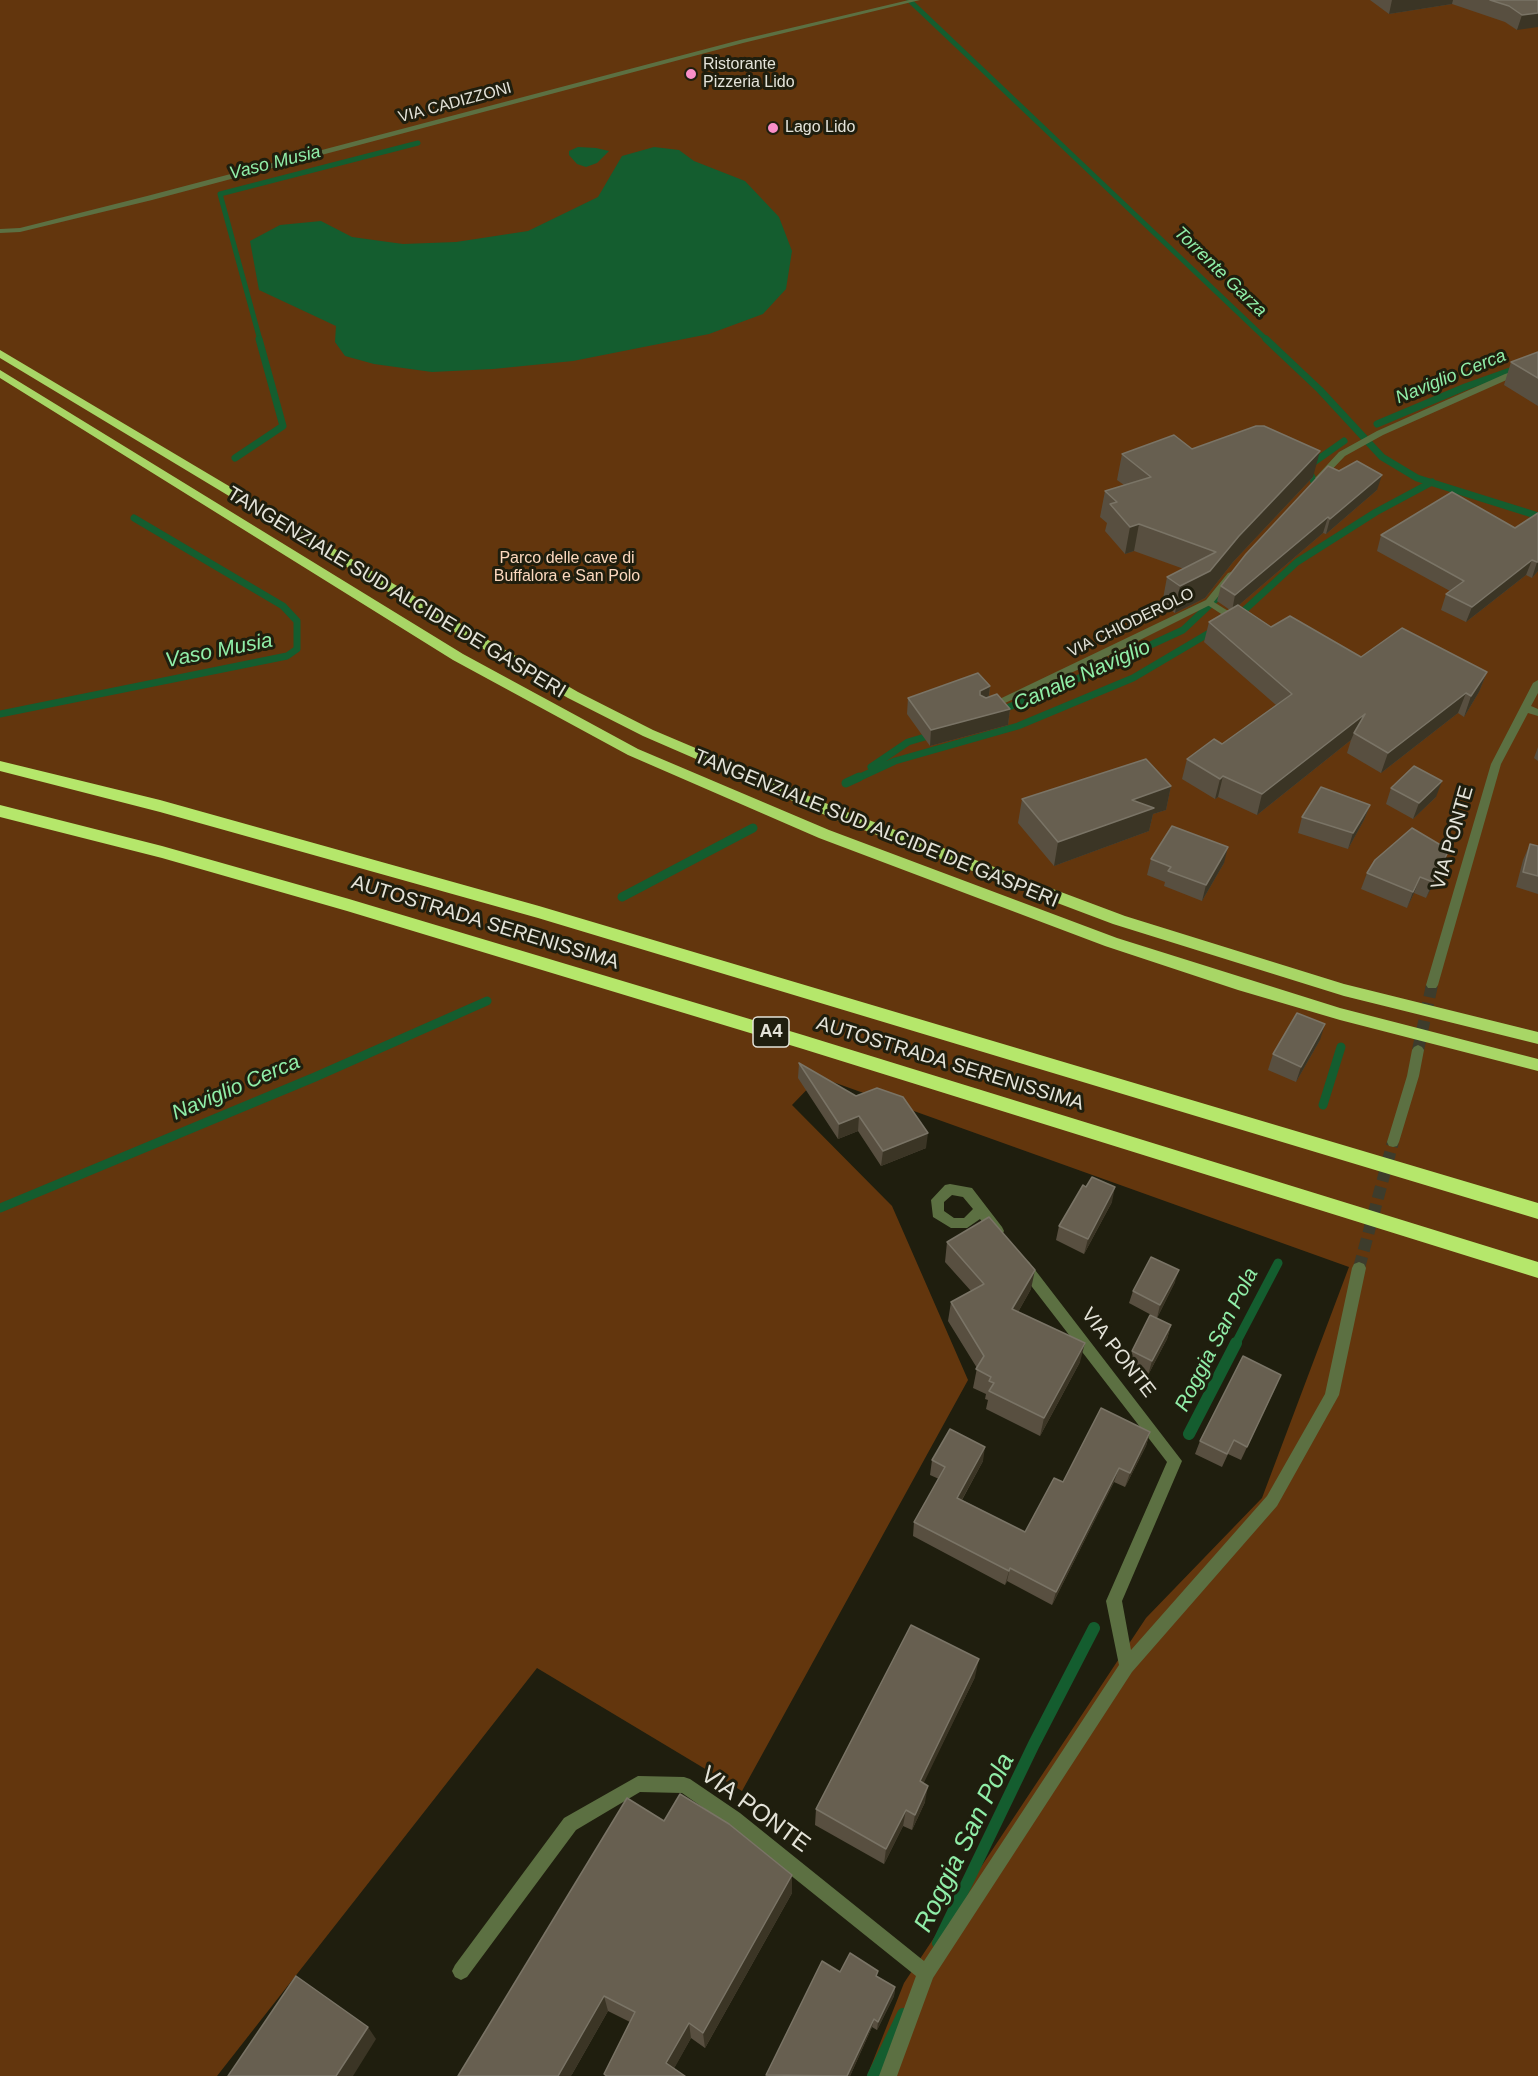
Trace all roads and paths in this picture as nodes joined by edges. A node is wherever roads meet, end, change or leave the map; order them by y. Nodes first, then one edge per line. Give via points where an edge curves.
1 (917, 0) edge
2 (0, 231) edge
3 (0, 353) edge
4 (1538, 366) edge
5 (0, 373) edge
6 (1310, 488) edge
7 (1238, 566) edge
8 (1209, 602) junction
9 (1246, 627) edge
10 (1538, 683) edge
11 (1526, 708) junction
12 (984, 709) edge
13 (1538, 713) edge
14 (0, 766) edge
15 (0, 811) edge
16 (1432, 984) tunnel mouth
17 (1538, 1038) edge
18 (1418, 1050) tunnel mouth
19 (1538, 1065) edge
20 (1393, 1142) tunnel mouth
21 (981, 1210) dead end
22 (1538, 1211) edge
23 (1003, 1238) edge
24 (1017, 1257) edge
25 (1359, 1268) tunnel mouth
26 (1538, 1270) edge
27 (1127, 1667) junction
28 (461, 1971) dead end
29 (926, 1973) junction
30 (888, 2076) edge

1 - 2 street, VIA CADIZZONI via 742,41 149,198 20,230
3 - 17 highway, TANGENZIALE SUD ALCIDE DE GASPERI via 478,640 648,733 837,814 1119,920 1344,990
4 - 6 street via 1380,433 1342,454
5 - 19 highway, TANGENZIALE SUD ALCIDE DE GASPERI via 458,657 633,752 824,834 1110,942 1330,1011
7 - 8 street, VIA CHIODEROLO
8 - 9 street
8 - 12 street, VIA CHIODEROLO
10 - 11 street, VIA PONTE
11 - 13 street
11 - 16 street, VIA PONTE via 1496,764
14 - 22 highway, AUTOSTRADA SERENISSIMA / A4 via 160,806 527,909
15 - 26 highway, AUTOSTRADA SERENISSIMA / A4 via 360,909
18 - 20 street
21 - 23 street
24 - 27 street, VIA PONTE via 1175,1461 1114,1601
25 - 27 street via 1332,1395 1272,1501
27 - 29 street
28 - 29 street, VIA PONTE via 570,1824 638,1784 684,1785 734,1819
29 - 30 street

